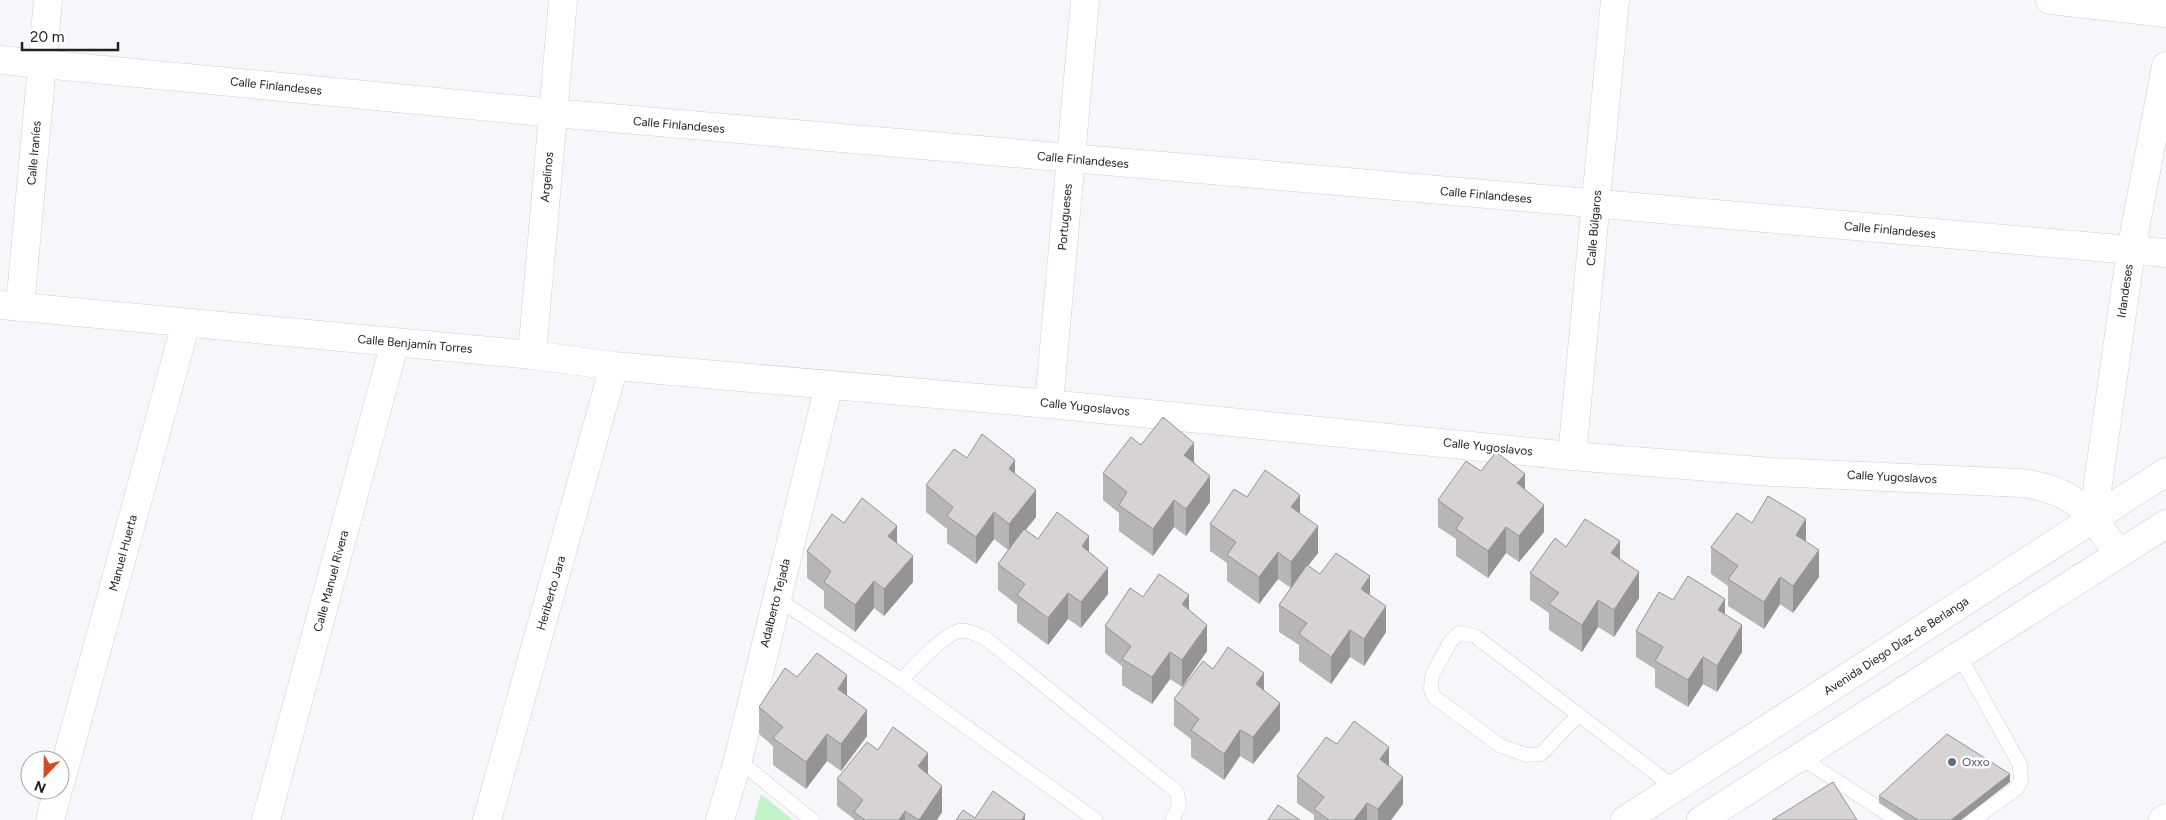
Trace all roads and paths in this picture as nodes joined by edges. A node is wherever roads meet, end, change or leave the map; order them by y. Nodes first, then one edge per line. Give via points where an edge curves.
1 (48, 0) edge
2 (563, 0) edge
3 (1085, 0) edge
4 (1616, 0) edge
5 (2050, 0) edge
6 (2166, 13) edge
7 (0, 60) edge
8 (42, 64) junction
9 (2166, 66) edge
10 (553, 113) junction
11 (1070, 159) junction
12 (1596, 205) junction
13 (2131, 250) junction
14 (2166, 253) edge
15 (10, 306) edge
16 (186, 323) junction
17 (395, 342) junction
18 (532, 354) junction
19 (614, 366) junction
20 (829, 385) junction
21 (1050, 404) junction
22 (1572, 456) junction
23 (2166, 472) edge
24 (2093, 519) junction
25 (2166, 524) edge
26 (2118, 554) junction
27 (776, 598) junction
28 (1960, 655) junction
29 (901, 680) junction
30 (1578, 715) junction
31 (69, 750) edge
32 (1800, 757) junction
33 (738, 760) junction
34 (1675, 788) junction
35 (55, 800) edge
36 (2166, 818) edge
37 (50, 820) edge
38 (266, 820) edge
39 (488, 820) edge
40 (720, 820) edge
41 (812, 820) edge
42 (1096, 820) edge
43 (1172, 820) edge
44 (1625, 820) edge
45 (1700, 820) edge
46 (1897, 820) edge
47 (1973, 820) edge
48 (2163, 820) edge

1 - 8 street, Calle Iraníes
2 - 10 street, Argelinos
3 - 11 street, Portugueses
4 - 12 street, Calle Búlgaros
5 - 6 street
7 - 8 street, Calle Finlandeses
8 - 10 street, Calle Finlandeses
8 - 15 street, Calle Iraníes
9 - 13 street, Irlandeses
10 - 11 street, Calle Finlandeses
10 - 18 street, Argelinos
11 - 12 street, Calle Finlandeses
11 - 21 street, Portugueses
12 - 13 street, Calle Finlandeses
12 - 22 street, Calle Búlgaros
13 - 14 street, Calle Finlandeses
13 - 24 street, Irlandeses
15 - 16 street, Calle Benjamín Torres
16 - 17 street, Calle Benjamín Torres
16 - 31 street, Manuel Huerta
17 - 18 street, Calle Benjamín Torres
17 - 38 street, Calle Manuel Rivera
18 - 19 street, Calle Benjamín Torres
19 - 20 street, Calle Benjamín Torres
19 - 39 street, Heriberto Jara
20 - 21 street, Calle Yugoslavos
20 - 27 street, Adalberto Tejada
21 - 22 street, Calle Yugoslavos
22 - 24 street, Calle Yugoslavos via 1772,472 2022,483 2060,492 2073,499
23 - 24 street, Avenida Diego Díaz de Berlanga
24 - 26 street, Calle Yugoslavos
24 - 34 street, Avenida Diego Díaz de Berlanga
25 - 26 street
26 - 28 street
27 - 29 lane
27 - 33 street, Adalberto Tejada
28 - 32 street
28 - 47 lane via 2022,774 2017,788
29 - 42 lane
29 - 43 lane via 943,640 959,631 985,638 1177,792 1179,806
30 - 30 lane via 1467,633 1459,633 1450,642 1432,676 1431,689 1438,702 1501,746 1526,754 1541,754
30 - 34 lane
32 - 45 street
32 - 46 lane
33 - 40 street, Adalberto Tejada
33 - 41 lane
34 - 44 street, Avenida Diego Díaz de Berlanga
35 - 37 street
36 - 48 street

